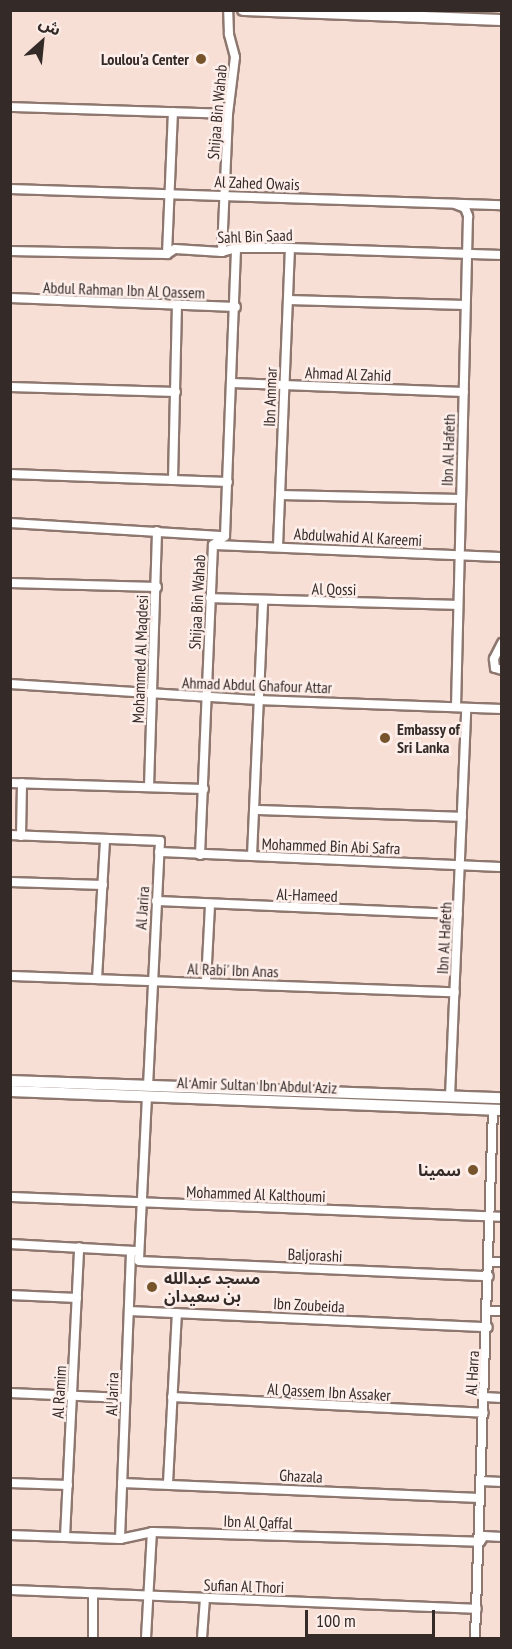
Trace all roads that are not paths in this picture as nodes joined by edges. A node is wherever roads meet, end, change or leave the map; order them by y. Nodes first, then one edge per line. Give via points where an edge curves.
1 (228, 10) edge
2 (243, 10) edge
3 (501, 20) edge
4 (10, 107) edge
5 (173, 112) junction
6 (228, 114) junction
7 (10, 189) edge
8 (169, 193) junction
9 (226, 195) junction
10 (455, 204) junction
11 (501, 205) edge
12 (236, 248) junction
13 (290, 248) junction
14 (10, 251) edge
15 (222, 252) junction
16 (167, 254) junction
17 (467, 254) junction
18 (501, 255) edge
19 (10, 298) edge
20 (288, 300) junction
21 (465, 305) junction
22 (177, 306) junction
23 (236, 307) junction
24 (232, 383) junction
25 (283, 385) junction
26 (10, 387) edge
27 (176, 392) junction
28 (464, 392) junction
29 (10, 474) edge
30 (173, 480) junction
31 (228, 482) junction
32 (280, 495) junction
33 (460, 499) junction
34 (10, 523) edge
35 (157, 531) junction
36 (225, 536) junction
37 (213, 545) junction
38 (278, 546) junction
39 (460, 555) junction
40 (501, 557) edge
41 (10, 583) edge
42 (157, 587) junction
43 (210, 598) junction
44 (263, 601) junction
45 (457, 605) junction
46 (501, 643) edge
47 (501, 670) edge
48 (10, 684) edge
49 (152, 694) junction
50 (206, 696) junction
51 (257, 700) junction
52 (456, 705) junction
53 (466, 709) junction
54 (501, 709) edge
55 (10, 783) edge
56 (22, 783) junction
57 (149, 788) junction
58 (204, 789) junction
59 (255, 810) junction
60 (462, 817) junction
61 (10, 835) edge
62 (21, 836) junction
63 (105, 840) junction
64 (159, 852) junction
65 (200, 855) junction
66 (252, 856) junction
67 (460, 865) junction
68 (501, 867) edge
69 (10, 882) edge
70 (103, 885) junction
71 (156, 901) junction
72 (210, 905) junction
73 (458, 914) junction
74 (10, 975) edge
75 (97, 979) junction
76 (151, 980) junction
77 (206, 982) junction
78 (455, 992) junction
79 (10, 1081) edge
80 (148, 1090) junction
81 (10, 1091) edge
82 (450, 1097) junction
83 (501, 1098) edge
84 (497, 1110) edge
85 (10, 1197) edge
86 (142, 1203) junction
87 (489, 1216) junction
88 (501, 1217) edge
89 (10, 1244) edge
90 (79, 1247) junction
91 (140, 1250) junction
92 (131, 1251) junction
93 (139, 1261) joint
94 (489, 1262) junction
95 (501, 1262) edge
96 (489, 1276) junction
97 (10, 1295) edge
98 (77, 1298) junction
99 (129, 1311) junction
100 (489, 1311) junction
101 (501, 1311) edge
102 (177, 1313) junction
103 (488, 1327) junction
104 (10, 1393) edge
105 (72, 1396) junction
106 (172, 1397) junction
107 (484, 1397) junction
108 (125, 1398) junction
109 (501, 1398) edge
110 (484, 1413) junction
111 (481, 1481) junction
112 (501, 1482) edge
113 (10, 1483) edge
114 (122, 1483) junction
115 (168, 1483) junction
116 (68, 1485) junction
117 (480, 1498) junction
118 (152, 1532) junction
119 (10, 1535) edge
120 (65, 1537) junction
121 (501, 1537) edge
122 (120, 1539) junction
123 (480, 1542) junction
124 (10, 1590) edge
125 (93, 1594) junction
126 (149, 1596) junction
127 (205, 1598) junction
128 (477, 1609) junction
129 (93, 1638) edge
130 (146, 1638) edge
131 (202, 1638) edge
132 (475, 1638) edge

1 - 6 street, Shijaa Bin Wahab via 235,57
2 - 3 street
4 - 5 street
5 - 6 street
5 - 8 street
6 - 9 street, Shijaa Bin Wahab
7 - 8 street, Al Zahed Owais
8 - 9 street, Al Zahed Owais
8 - 16 street
9 - 10 street, Al Zahed Owais
9 - 15 street, Shijaa Bin Wahab
10 - 11 street, Al Zahed Owais
10 - 17 street, Ibn Al Hafeth via 465,208 468,216
12 - 13 street, Sahl Bin Saad
12 - 15 street, Sahl Bin Saad
12 - 23 street
13 - 17 street, Sahl Bin Saad
13 - 20 street, Ibn Ammar
14 - 16 street, Sahl Bin Saad
15 - 16 street, Sahl Bin Saad via 175,249
17 - 18 street, Sahl Bin Saad
17 - 21 street, Ibn Al Hafeth
19 - 22 street, Abdul Rahman Ibn Al Qassem
20 - 21 street
20 - 25 street, Ibn Ammar
21 - 28 street, Ibn Al Hafeth
22 - 23 street, Abdul Rahman Ibn Al Qassem
22 - 27 street
23 - 24 street
24 - 25 street, Ahmad Al Zahid
24 - 31 street
25 - 28 street, Ahmad Al Zahid
25 - 32 street, Ibn Ammar
26 - 27 street
27 - 30 street
28 - 33 street, Ibn Al Hafeth
29 - 30 street
30 - 31 street
31 - 36 street
32 - 33 street
32 - 38 street, Ibn Ammar
33 - 39 street, Ibn Al Hafeth
34 - 35 street
35 - 36 street
35 - 42 street, Mohammed Al Maqdesi
36 - 37 street, Shijaa Bin Wahab
37 - 38 street, Abdulwahid Al Kareemi
37 - 43 street, Shijaa Bin Wahab
38 - 39 street, Abdulwahid Al Kareemi
39 - 40 street, Abdulwahid Al Kareemi
39 - 45 street, Ibn Al Hafeth
41 - 42 street
42 - 49 street, Mohammed Al Maqdesi
43 - 44 street, Al Qossi
43 - 50 street, Shijaa Bin Wahab
44 - 45 street, Al Qossi
44 - 51 street
45 - 52 street, Ibn Al Hafeth
46 - 47 street via 494,659 495,668
48 - 49 street, Ahmad Abdul Ghafour Attar
49 - 50 street, Ahmad Abdul Ghafour Attar
49 - 57 street, Mohammed Al Maqdesi
50 - 51 street, Ahmad Abdul Ghafour Attar
50 - 58 street, Shijaa Bin Wahab
51 - 52 street, Ahmad Abdul Ghafour Attar
51 - 59 street
52 - 53 street, Ahmad Abdul Ghafour Attar
53 - 54 street, Ahmad Abdul Ghafour Attar
53 - 60 street, Ibn Al Hafeth
55 - 56 street
56 - 57 street
56 - 62 street
57 - 58 street
58 - 65 street, Shijaa Bin Wahab
59 - 60 street
59 - 66 street
60 - 67 street, Ibn Al Hafeth
61 - 62 street
62 - 63 street
63 - 64 street, Al Jarira via 160,841
63 - 70 street
64 - 65 street, Mohammed Bin Abi Safra
64 - 71 street, Al Jarira
65 - 66 street, Mohammed Bin Abi Safra
66 - 67 street, Mohammed Bin Abi Safra
67 - 68 street, Mohammed Bin Abi Safra
67 - 73 street, Ibn Al Hafeth
69 - 70 street
70 - 75 street
71 - 72 street, Al-Hameed
71 - 76 street, Al Jarira
72 - 73 street, Al-Hameed
72 - 77 street
73 - 78 street, Ibn Al Hafeth
74 - 75 street, Al Rabi' Ibn Anas
75 - 76 street, Al Rabi' Ibn Anas
76 - 77 street, Al Rabi' Ibn Anas
76 - 80 street, Al Jarira
77 - 78 street, Al Rabi' Ibn Anas
78 - 82 street, Ibn Al Hafeth
79 - 80 street, Al Amir Sultan Ibn Abdul Aziz
80 - 81 street, Al Amir Sultan Ibn Abdul Aziz
80 - 82 street, Al Amir Sultan Ibn Abdul Aziz
80 - 84 street, Al Amir Sultan Ibn Abdul Aziz
80 - 86 street, Al Jarira
82 - 83 street, Al Amir Sultan Ibn Abdul Aziz
84 - 87 street, Al Harra
85 - 86 street, Mohammed Al Kalthoumi
86 - 87 street, Mohammed Al Kalthoumi
86 - 91 street, Al Jarira
87 - 88 street, Mohammed Al Kalthoumi
87 - 94 street, Al Harra
89 - 90 street
90 - 92 street
90 - 98 street, Al Ramim
91 - 92 street
91 - 93 street, Al Jarira
92 - 99 street, Al Jarira
93 - 96 street, Baljorashi
94 - 95 street
94 - 96 street, Al Harra
96 - 100 street, Al Harra
97 - 98 street
98 - 105 street, Al Ramim
99 - 102 street, Ibn Zoubeida
99 - 108 street, Al Jarira
100 - 101 street
100 - 103 street, Al Harra
102 - 103 street, Ibn Zoubeida
102 - 106 street
103 - 107 street, Al Harra
104 - 105 street
105 - 108 street
105 - 116 street, Al Ramim
106 - 110 street, Al Qassem Ibn Assaker
106 - 115 street
107 - 109 street
107 - 110 street, Al Harra
108 - 114 street, Al Jarira
110 - 111 street, Al Harra
111 - 112 street
111 - 117 street, Al Harra
113 - 116 street
114 - 115 street, Ghazala
114 - 122 street, Al Jarira
115 - 117 street, Ghazala
116 - 120 street, Al Ramim
117 - 123 street, Al Harra
118 - 122 street, Ibn Al Qaffal
118 - 123 street, Ibn Al Qaffal
118 - 126 street
119 - 120 street, Ibn Al Qaffal
120 - 122 street, Ibn Al Qaffal
121 - 123 street, Ibn Al Qaffal via 484,1536
123 - 128 street, Al Harra
124 - 125 street, Sufian Al Thori
125 - 126 street, Sufian Al Thori
125 - 129 street
126 - 127 street, Sufian Al Thori
126 - 130 street
127 - 128 street, Sufian Al Thori
127 - 131 street
128 - 132 street, Al Harra

